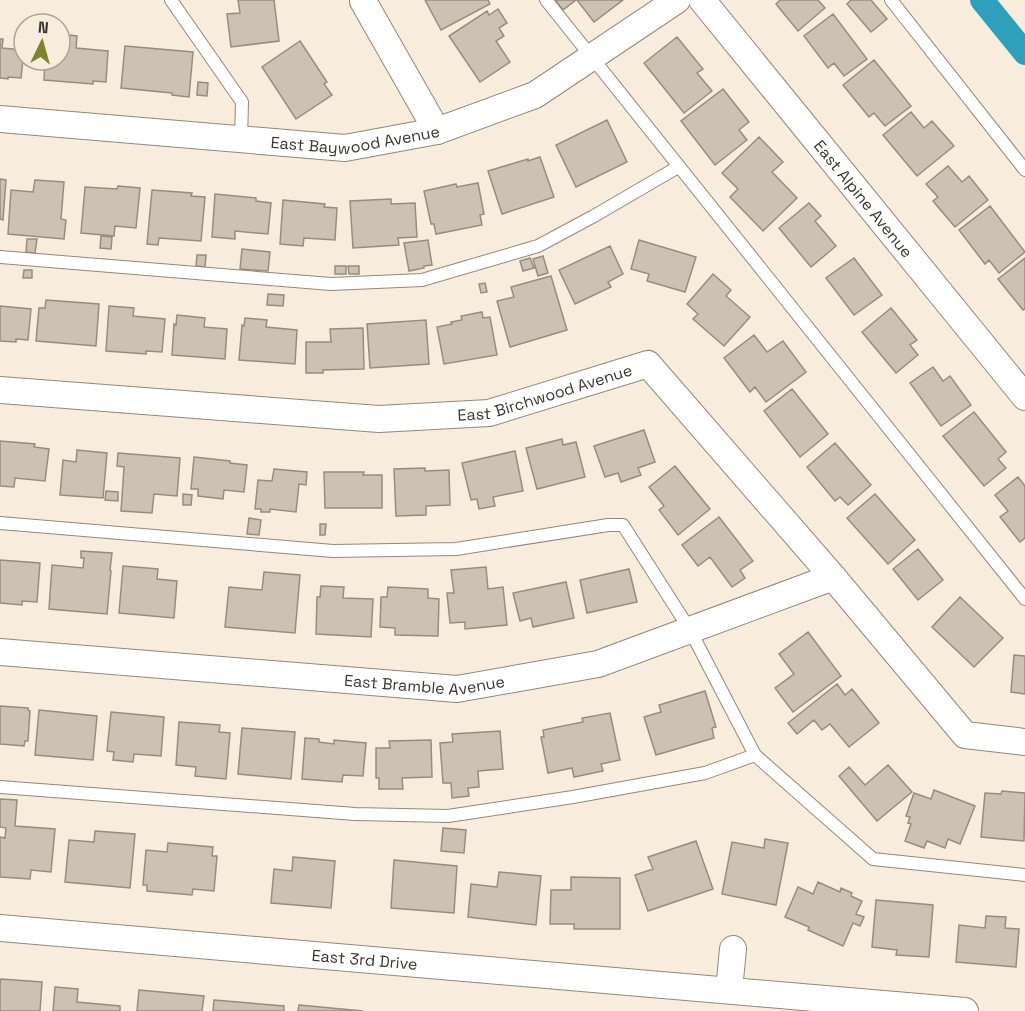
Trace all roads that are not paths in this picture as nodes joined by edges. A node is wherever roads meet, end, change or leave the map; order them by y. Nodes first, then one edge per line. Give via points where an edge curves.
1 (171, 0) edge
2 (546, 0) edge
3 (677, 0) edge
4 (702, 0) edge
5 (891, 0) edge
6 (363, 1) edge
7 (591, 57) junction
8 (0, 119) edge
9 (437, 131) junction
10 (241, 139) junction
11 (678, 167) junction
12 (1025, 170) edge
13 (0, 257) edge
14 (0, 390) edge
15 (1025, 397) edge
16 (0, 523) edge
17 (833, 577) junction
18 (1025, 599) edge
19 (690, 630) junction
20 (0, 652) edge
21 (1025, 742) edge
22 (755, 755) junction
23 (0, 787) edge
24 (1025, 875) edge
25 (0, 928) edge
26 (733, 949) dead end
27 (729, 990) junction
28 (965, 1011) edge

1 - 10 lane via 242,102
2 - 7 lane
3 - 7 street, East Baywood Avenue
4 - 15 street, East Alpine Avenue
5 - 12 lane
6 - 9 street
7 - 9 street, East Baywood Avenue via 535,95
7 - 11 lane
8 - 10 street, East Baywood Avenue
9 - 10 street, East Baywood Avenue via 345,148
11 - 13 lane via 538,246 422,280 330,284
11 - 18 lane
14 - 17 street, East Birchwood Avenue via 379,419 489,413 648,364
16 - 19 lane via 333,551 456,549 624,525
17 - 19 street, East Bramble Avenue
17 - 21 street, East Birchwood Avenue via 965,735
19 - 20 street, East Bramble Avenue via 598,664 457,688
19 - 22 lane
22 - 23 lane via 705,773 448,816 355,814
22 - 24 lane via 873,860
25 - 27 street, East 3rd Drive
26 - 27 street
27 - 28 street, East 3rd Drive

